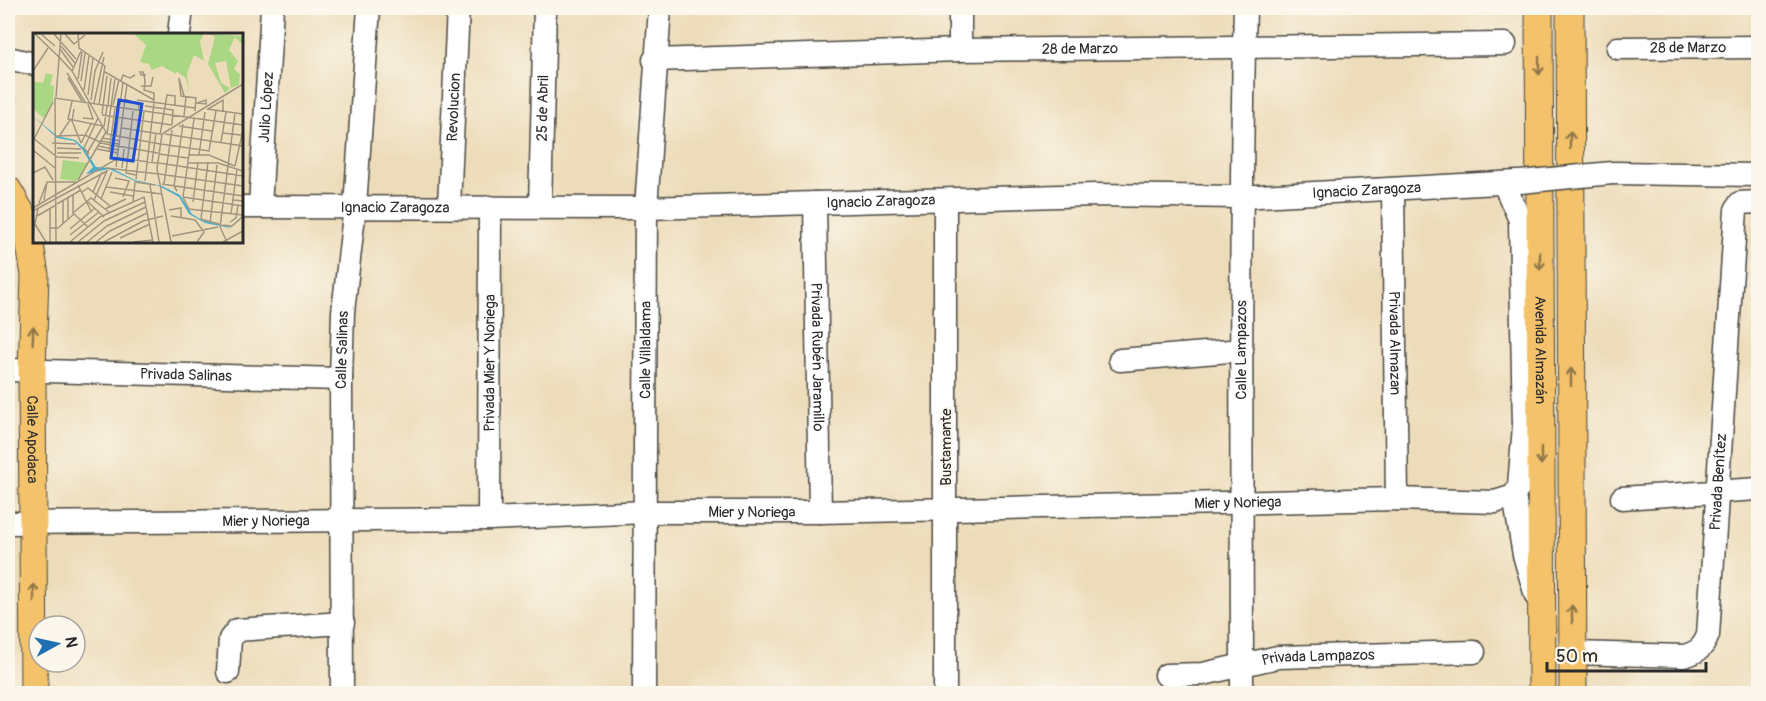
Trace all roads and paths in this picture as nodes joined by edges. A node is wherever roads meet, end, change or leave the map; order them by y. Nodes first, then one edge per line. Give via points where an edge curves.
1 (182, 8) edge
2 (272, 8) edge
3 (369, 8) edge
4 (458, 8) edge
5 (545, 8) edge
6 (660, 8) edge
7 (960, 8) edge
8 (1245, 8) edge
9 (1539, 8) edge
10 (1570, 8) edge
11 (179, 33) edge
12 (1505, 44) dead end
13 (1618, 48) dead end
14 (1758, 48) edge
15 (1244, 49) junction
16 (960, 50) junction
17 (8, 58) edge
18 (654, 60) junction
19 (33, 64) edge
20 (1758, 175) edge
21 (1512, 183) junction
22 (1393, 189) junction
23 (8, 190) edge
24 (1240, 197) junction
25 (945, 200) junction
26 (1758, 202) edge
27 (816, 203) junction
28 (355, 206) junction
29 (449, 206) junction
30 (251, 207) edge
31 (490, 207) junction
32 (540, 207) junction
33 (646, 208) junction
34 (22, 220) edge
35 (1242, 350) junction
36 (1120, 360) dead end
37 (20, 370) edge
38 (340, 379) junction
39 (1758, 489) edge
40 (1716, 492) junction
41 (1622, 498) dead end
42 (1397, 499) junction
43 (1505, 499) junction
44 (1244, 504) junction
45 (946, 508) junction
46 (645, 512) junction
47 (820, 512) junction
48 (489, 519) junction
49 (341, 520) junction
50 (20, 523) edge
51 (1542, 614) junction
52 (343, 623) junction
53 (1474, 652) dead end
54 (1573, 653) junction
55 (1242, 664) junction
56 (228, 672) dead end
57 (1166, 675) dead end
58 (34, 693) edge
59 (342, 693) edge
60 (644, 693) edge
61 (945, 693) edge
62 (1242, 693) edge
63 (1542, 693) edge
64 (1573, 693) edge

1 - 11 street
2 - 30 street, Julio López
3 - 28 street, Calle Salinas
4 - 29 street, Revolucion
5 - 32 street, 25 de Abril
6 - 18 street, Calle Villaldama
7 - 16 street
8 - 15 street, Calle Lampazos
9 -> 51 main road, Avenida Almazán
54 -> 10 main road, Avenida Almazán
12 - 15 street, 28 de Marzo
13 - 14 street, 28 de Marzo
15 - 16 street, 28 de Marzo
15 - 24 street, Calle Lampazos
16 - 18 street, 28 de Marzo
17 - 19 street
18 - 33 street, Calle Villaldama
20 - 21 street, Ignacio Zaragoza, bridge via 1612,173
21 - 22 street, Ignacio Zaragoza
21 - 43 street via 1520,220 1524,426 1519,486
22 - 24 street, Ignacio Zaragoza
22 - 42 street, Privada Almazan
23 - 34 main road, Calle Apodaca
24 - 25 street, Ignacio Zaragoza via 1094,195
24 - 35 street, Calle Lampazos
25 - 27 street, Ignacio Zaragoza
25 - 45 street, Bustamante
26 - 40 street, Privada Benítez via 1737,206
27 - 33 street, Ignacio Zaragoza
27 - 47 street, Privada Rubén Jaramillo
28 - 29 street, Ignacio Zaragoza
28 - 30 street, Ignacio Zaragoza
28 - 38 street, Calle Salinas
29 - 31 street, Ignacio Zaragoza
31 - 32 street, Ignacio Zaragoza
31 - 48 street, Privada Mier Y Noriega
32 - 33 street, Ignacio Zaragoza
33 - 46 street, Calle Villaldama
37 -> 34 main road, Calle Apodaca via 35,275
35 - 36 street
35 - 44 street, Calle Lampazos
37 - 38 street, Privada Salinas
37 - 50 main road, Calle Apodaca
38 - 49 street, Calle Salinas
39 - 40 street
40 - 41 street
40 - 54 street, Privada Benítez via 1708,635 1700,650 1684,656
42 - 43 street, Mier y Noriega
42 - 44 street, Mier y Noriega
43 - 51 street
44 - 45 street, Mier y Noriega
44 - 55 street, Calle Lampazos
45 - 47 street, Mier y Noriega
45 - 61 street, Bustamante
46 - 47 street, Mier y Noriega
46 - 48 street, Mier y Noriega
46 - 60 street, Calle Villaldama
48 - 49 street, Mier y Noriega
49 - 50 street, Mier y Noriega
49 - 52 street, Calle Salinas
58 -> 50 main road, Calle Apodaca
51 - 63 main road, Avenida Almazán
52 - 56 street via 237,630 230,639
52 - 59 street, Calle Salinas
53 - 55 street, Privada Lampazos via 1278,657
54 - 64 main road, Avenida Almazán
55 - 57 street, Privada Lampazos via 1203,674
55 - 62 street, Calle Lampazos

